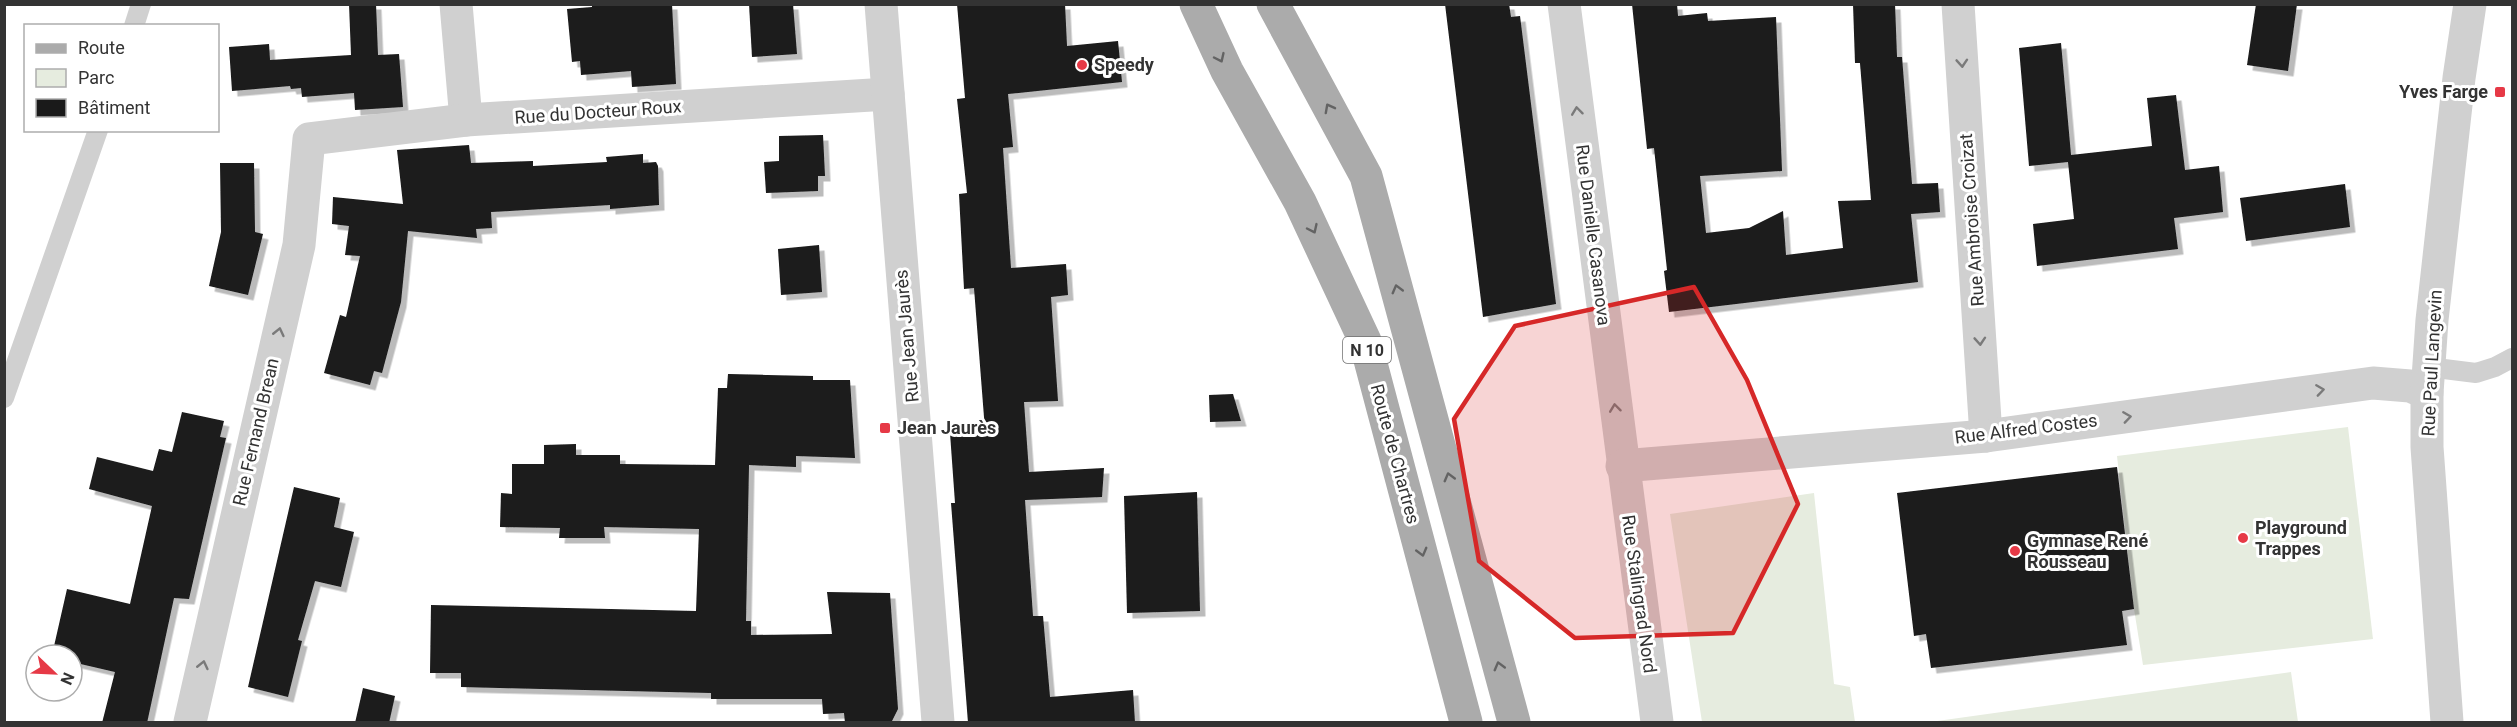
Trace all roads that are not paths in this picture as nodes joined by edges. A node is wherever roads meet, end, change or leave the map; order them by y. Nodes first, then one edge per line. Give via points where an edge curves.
1 (141, 4) edge
2 (456, 4) edge
3 (881, 4) edge
4 (1196, 4) edge
5 (1273, 4) edge
6 (1564, 4) edge
7 (1958, 4) edge
8 (2470, 4) edge
9 (135, 24) edge
10 (888, 94) junction
11 (466, 120) junction
12 (97, 132) edge
13 (309, 139) joint
14 (2512, 358) edge
15 (2427, 380) junction
16 (4, 398) edge
17 (1986, 436) junction
18 (1622, 466) junction
19 (190, 723) edge
20 (938, 723) edge
21 (1466, 723) edge
22 (1514, 723) edge
23 (1657, 723) edge
24 (2447, 723) edge

1 - 9 lane
2 - 11 street
3 - 10 street, Rue Jean Jaurès
4 -> 21 main road, Route de Chartres / N 10 via 1227,71 1300,202 1365,341
22 -> 5 main road, N 10 via 1366,176
18 -> 6 street, Rue Danielle Casanova
7 -> 17 street, Rue Ambroise Croizat
8 - 15 street, Rue Paul Langevin via 2457,90
10 - 11 street, Rue du Docteur Roux
10 - 20 street, Rue Jean Jaurès
11 - 13 street, Rue du Docteur Roux
12 - 16 lane
19 -> 13 street, Rue Fernand Brean via 299,245
14 - 15 lane via 2476,373
17 -> 15 street, Rue Alfred Costes via 2373,383 2410,386
15 - 24 street, Rue Paul Langevin via 2427,447
17 - 18 street, Rue Alfred Costes
18 - 23 street, Rue Stalingrad Nord

